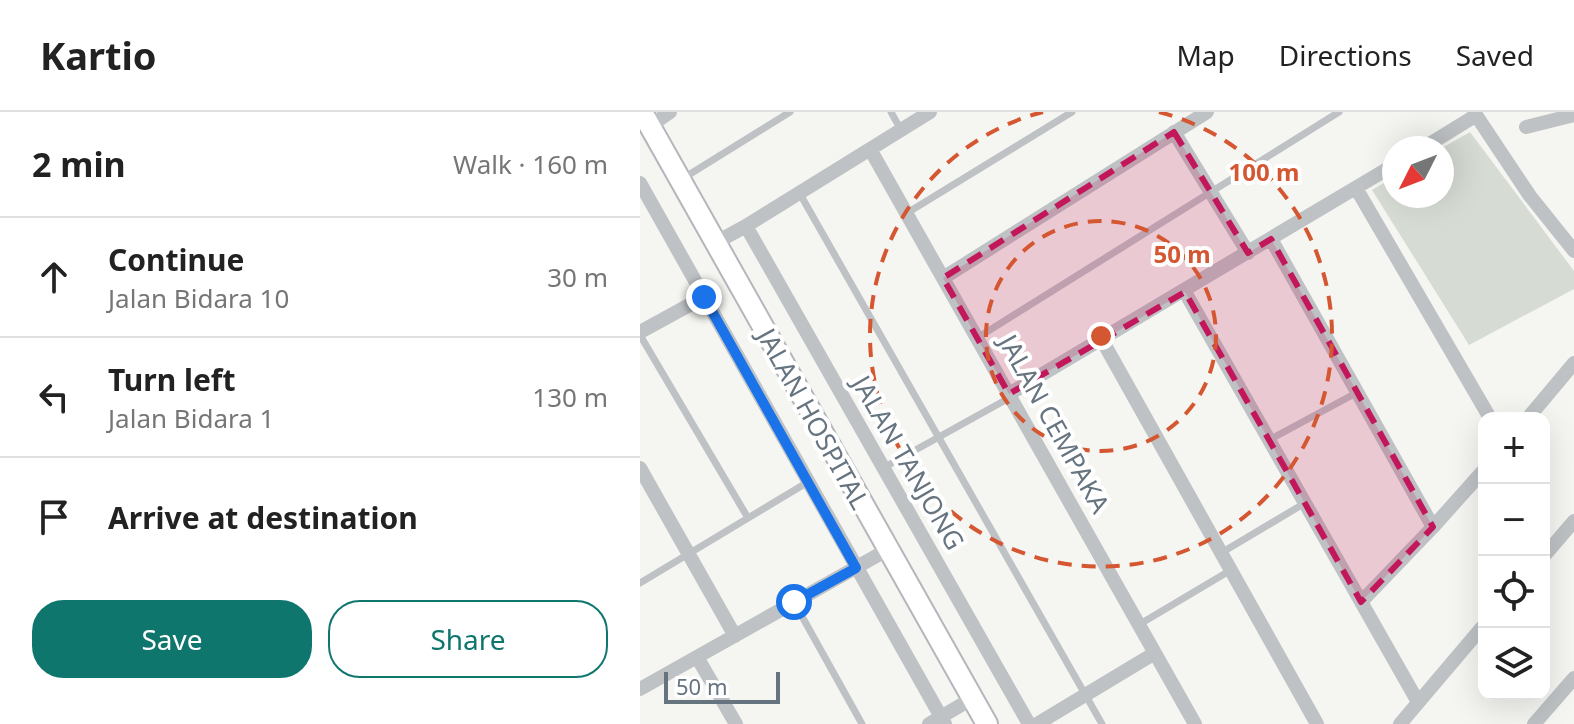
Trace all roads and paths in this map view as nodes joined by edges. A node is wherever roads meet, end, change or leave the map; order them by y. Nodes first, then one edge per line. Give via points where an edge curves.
1 (670, 112) edge
2 (790, 112) edge
3 (891, 112) edge
4 (930, 112) edge
5 (1072, 112) edge
6 (1207, 112) edge
7 (1339, 112) edge
8 (1475, 114) edge
9 (1574, 115) edge
10 (646, 119) edge
11 (1179, 123) edge
12 (1526, 127) dead end
13 (901, 130) junction
14 (1441, 136) edge
15 (870, 149) junction
16 (1382, 172) edge
17 (680, 180) junction
18 (640, 183) edge
19 (1356, 188) junction
20 (799, 192) junction
21 (1212, 193) junction
22 (907, 213) junction
23 (746, 226) junction
24 (1271, 239) junction
25 (715, 243) junction
26 (1574, 251) edge
27 (1248, 253) junction
28 (943, 278) junction
29 (1185, 292) junction
30 (704, 297) junction
31 (640, 333) edge
32 (977, 338) junction
33 (1102, 340) junction
34 (1574, 363) edge
35 (1358, 392) junction
36 (1010, 395) junction
37 (1487, 412) edge
38 (1533, 412) edge
39 (939, 437) junction
40 (1269, 440) junction
41 (640, 468) edge
42 (883, 468) junction
43 (1478, 477) edge
44 (808, 482) junction
45 (647, 496) edge
46 (1305, 503) junction
47 (748, 518) junction
48 (1574, 521) edge
49 (1433, 527) junction
50 (1550, 549) edge
51 (887, 550) junction
52 (1221, 553) junction
53 (689, 555) junction
54 (856, 568) junction
55 (1231, 570) junction
56 (640, 583) edge
57 (794, 602) junction
58 (1361, 602) junction
59 (1139, 625) junction
60 (1481, 628) edge
61 (735, 636) junction
62 (1155, 653) junction
63 (697, 657) junction
64 (1574, 678) edge
65 (640, 689) edge
66 (1085, 694) junction
67 (973, 698) junction
68 (1418, 702) junction
69 (938, 722) edge
70 (736, 724) edge
71 (862, 724) edge
72 (987, 724) edge
73 (1029, 724) edge
74 (1037, 724) edge
75 (1102, 724) edge
76 (1195, 724) edge
77 (1317, 724) edge
78 (1400, 724) edge
79 (1534, 724) edge

1 - 10 street
2 - 17 lane
3 - 13 lane
4 - 13 street
5 - 22 lane
6 - 11 street
7 - 21 lane
8 - 14 street
8 - 26 street
9 - 12 street
10 - 17 street, JALAN HOSPITAL
11 - 21 street
11 - 28 street
13 - 15 street
15 - 20 street
15 - 22 street, JALAN CEMPAKA
16 - 19 street
17 - 25 street, JALAN HOSPITAL
18 - 30 street
19 - 24 street
19 - 37 street
20 - 23 street
20 - 39 lane
21 - 27 street
21 - 32 lane
22 - 28 street, JALAN CEMPAKA
23 - 25 street
23 - 42 street, JALAN TANJONG
24 - 27 street
24 - 35 street
25 - 51 street, JALAN HOSPITAL
27 - 29 street
28 - 32 street, JALAN CEMPAKA
29 - 33 street
29 - 40 street
30 - 31 street
30 - 44 street
31 - 47 lane
32 - 36 street, JALAN CEMPAKA
33 - 36 street
33 - 52 street
34 - 38 street
35 - 40 lane
35 - 49 street
36 - 39 lane
36 - 59 street, JALAN CEMPAKA
39 - 42 lane
39 - 66 lane
40 - 46 street
41 - 45 street
42 - 73 street, JALAN TANJONG
43 - 49 street
44 - 47 lane
44 - 54 street
45 - 53 street
46 - 52 lane
46 - 58 street
47 - 53 lane
48 - 50 street
49 - 58 street
51 - 54 street
51 - 67 street, JALAN HOSPITAL
52 - 55 street
53 - 56 lane
53 - 61 street
54 - 57 street
54 - 69 street
55 - 59 lane
55 - 77 street
57 - 61 street
57 - 71 lane
58 - 68 street
59 - 62 street, JALAN CEMPAKA
60 - 68 street
61 - 63 street
62 - 66 street
62 - 76 street, JALAN CEMPAKA
63 - 65 street
63 - 70 street
64 - 79 street
66 - 74 street
66 - 75 lane
67 - 69 street
67 - 72 street, JALAN HOSPITAL
68 - 78 street

